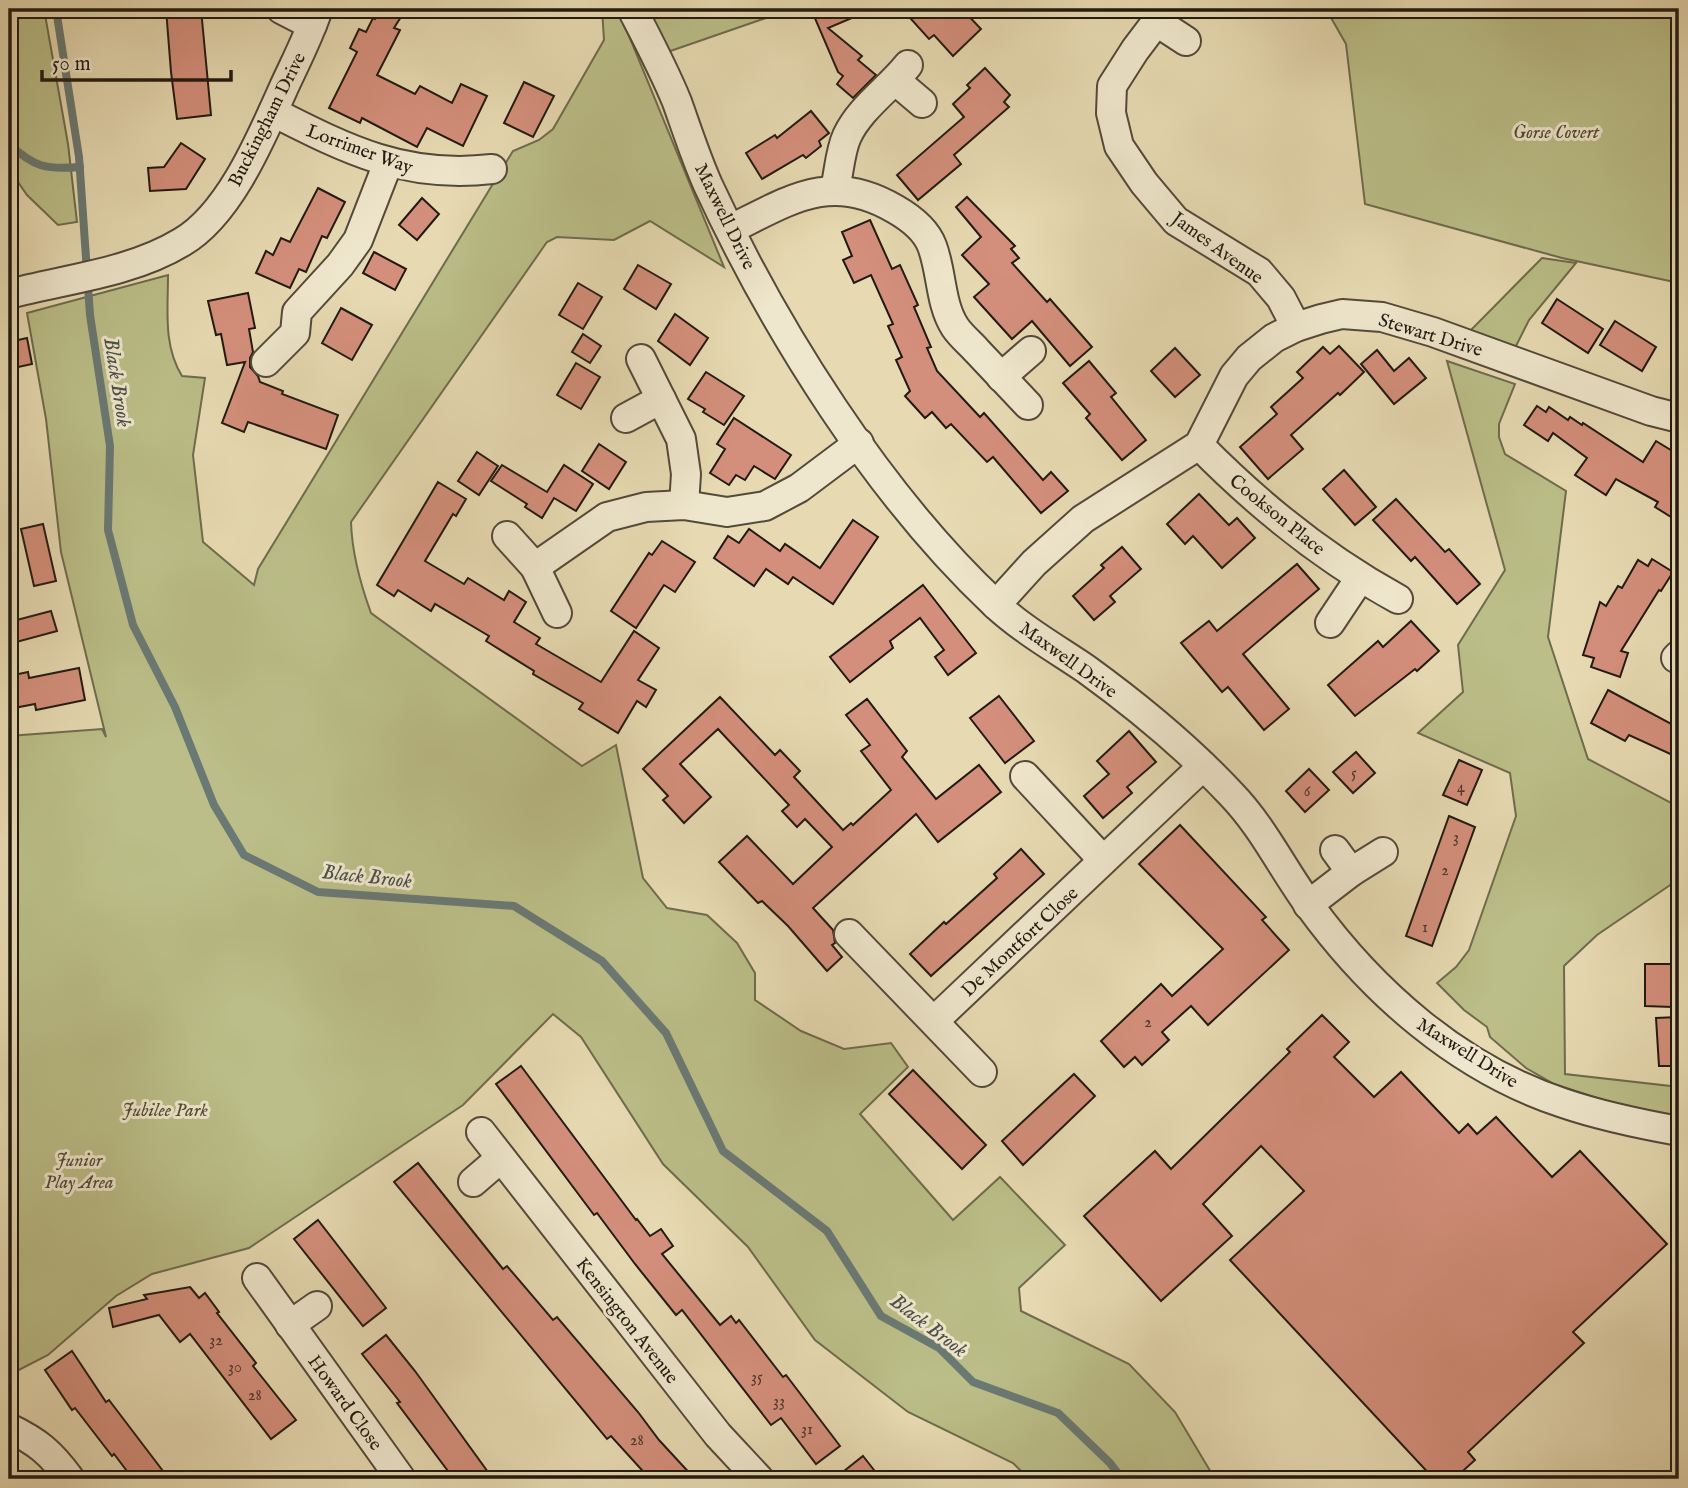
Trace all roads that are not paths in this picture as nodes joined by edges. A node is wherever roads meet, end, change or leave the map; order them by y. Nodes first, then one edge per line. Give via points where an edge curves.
1 (281, 9) edge
2 (632, 9) edge
3 (1161, 15) edge
4 (315, 17) edge
5 (1186, 41) dead end
6 (922, 103) dead end
7 (273, 112) junction
8 (388, 163) junction
9 (492, 169) dead end
10 (835, 189) junction
11 (731, 229) junction
12 (9, 294) edge
13 (1296, 327) junction
14 (1031, 351) dead end
15 (641, 359) dead end
16 (266, 362) dead end
17 (1001, 377) junction
18 (661, 399) junction
19 (1028, 405) dead end
20 (625, 418) dead end
21 (1679, 418) edge
22 (859, 443) junction
23 (1199, 445) junction
24 (684, 505) junction
25 (506, 536) dead end
26 (535, 567) junction
27 (1360, 578) junction
28 (1398, 599) dead end
29 (996, 605) junction
30 (557, 613) dead end
31 (1330, 623) dead end
32 (1203, 766) junction
33 (1026, 776) dead end
34 (1382, 852) dead end
35 (1103, 860) junction
36 (1308, 905) junction
37 (849, 934) dead end
38 (934, 1021) junction
39 (982, 1072) dead end
40 (1679, 1131) edge
41 (481, 1132) dead end
42 (500, 1158) junction
43 (472, 1182) dead end
44 (257, 1278) dead end
45 (317, 1306) dead end
46 (290, 1325) junction
47 (9, 1428) edge
48 (70, 1479) edge
49 (401, 1479) edge
50 (759, 1479) edge

1 - 4 street
2 - 11 street, Maxwell Drive via 666,77 706,182
3 - 5 street, James Avenue
3 - 13 street, James Avenue via 1112,86 1111,113 1119,146 1177,221 1259,272 1281,298
4 - 7 street, Buckingham Drive
6 - 10 street via 902,73 854,122 845,138
7 - 8 street, Lorrimer Way
7 - 12 street, Buckingham Drive via 241,175 209,220 183,242 121,267
8 - 9 street, Lorrimer Way via 463,173
8 - 16 street via 358,240 297,312 298,346
10 - 11 street via 782,204
10 - 17 street via 882,201 918,226 931,243 955,327
11 - 22 street, Maxwell Drive via 772,307
13 - 21 street, Stewart Drive via 1342,314 1381,317
13 - 23 street, Stewart Drive via 1274,338 1234,376
14 - 17 street
15 - 18 street
17 - 19 street
18 - 20 street
18 - 24 street via 681,439
22 - 24 street via 799,488 765,506 727,512
22 - 29 street, Maxwell Drive via 915,519
23 - 27 street, Cookson Place via 1241,488
23 - 29 street via 1083,519
24 - 26 street via 646,507 607,517
25 - 26 street
26 - 30 street
27 - 28 street, Cookson Place
27 - 31 street
29 - 32 street, Maxwell Drive via 1086,669
32 - 35 street, De Montfort Close
32 - 36 street, Maxwell Drive via 1259,826
33 - 35 street via 1038,807
34 - 36 street via 1343,861
35 - 38 street, De Montfort Close
36 - 40 street, Maxwell Drive via 1377,986 1445,1043 1504,1078 1559,1102
37 - 38 street
38 - 39 street
41 - 42 street, Kensington Avenue
42 - 43 street
42 - 50 street, Kensington Avenue via 718,1435
44 - 46 street, Howard Close
45 - 46 street
46 - 49 street, Howard Close
47 - 48 street via 34,1440

